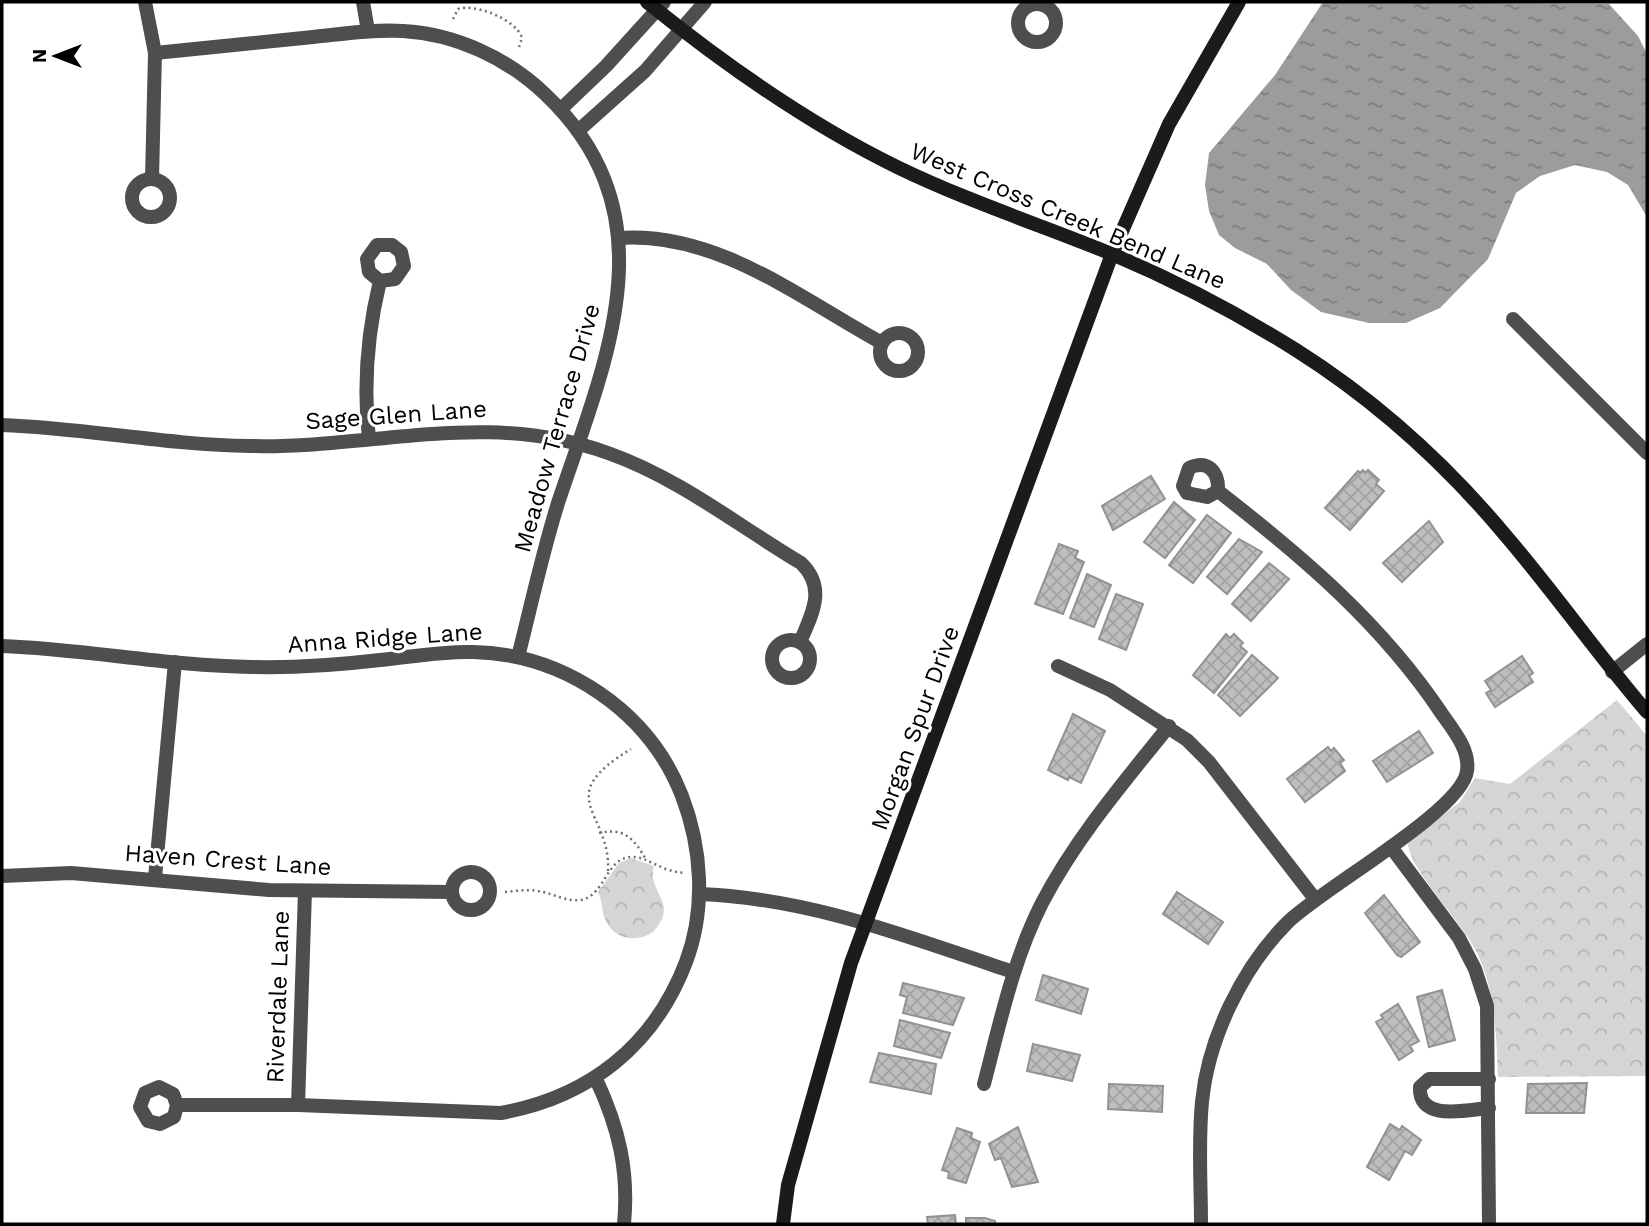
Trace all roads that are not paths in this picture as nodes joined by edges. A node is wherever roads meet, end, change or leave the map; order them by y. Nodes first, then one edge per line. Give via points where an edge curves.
1 (145, 2) edge
2 (363, 2) edge
3 (705, 2) edge
4 (1239, 2) edge
5 (656, 4) edge
6 (681, 30) junction
7 (368, 31) junction
8 (155, 53) junction
9 (561, 109) junction
10 (579, 130) junction
11 (152, 179) dead end
12 (619, 239) junction
13 (1112, 254) junction
14 (380, 281) dead end
15 (1513, 319) dead end
16 (882, 343) dead end
17 (2, 425) edge
18 (369, 439) junction
19 (578, 444) junction
20 (1647, 453) edge
21 (1218, 491) dead end
22 (800, 642) dead end
23 (1647, 644) edge
24 (2, 646) edge
25 (518, 657) junction
26 (175, 662) junction
27 (1058, 666) dead end
28 (1612, 672) junction
29 (1647, 712) edge
30 (1169, 726) junction
31 (1391, 847) junction
32 (2, 876) edge
33 (155, 878) junction
34 (305, 891) junction
35 (452, 891) dead end
36 (699, 894) junction
37 (1315, 899) junction
38 (866, 923) junction
39 (1013, 972) junction
40 (596, 1079) junction
41 (1489, 1079) junction
42 (984, 1084) dead end
43 (177, 1105) dead end
44 (298, 1105) junction
45 (1489, 1108) junction
46 (624, 1224) edge
47 (783, 1224) edge
48 (1201, 1224) edge
49 (1489, 1224) edge

1 - 8 street
2 - 7 street
3 - 6 street
4 - 13 street, Morgan Spur Drive via 1169,124
5 - 6 street, West Cross Creek Bend Lane
5 - 9 street via 606,66
6 - 10 street via 629,87
6 - 13 street, West Cross Creek Bend Lane via 759,88 899,168
7 - 8 street, Meadow Terrace Drive
7 - 9 street, Meadow Terrace Drive via 420,33 476,48 516,69
8 - 11 street
9 - 10 street, Meadow Terrace Drive
10 - 12 street, Meadow Terrace Drive via 605,181
12 - 16 street via 665,238 710,250
12 - 19 street, Meadow Terrace Drive via 617,309
13 - 28 street, West Cross Creek Bend Lane via 1179,284 1344,382 1426,451 1506,536
13 - 38 street, Morgan Spur Drive
14 - 18 street via 366,352
15 - 20 street
17 - 18 street, Sage Glen Lane via 250,446
18 - 19 street, Sage Glen Lane via 473,430 523,433
19 - 22 street, Sage Glen Lane via 655,472 802,563 814,580 817,596
19 - 25 street, Meadow Terrace Drive via 548,536
21 - 31 street via 1357,608 1432,698 1461,741 1467,756 1463,786
23 - 28 street
24 - 26 street, Anna Ridge Lane
25 - 26 street, Anna Ridge Lane via 456,652 293,667
25 - 36 street, Anna Ridge Lane via 565,673 603,695 635,722 653,745 684,802 695,846
26 - 33 street
27 - 30 street via 1110,690
28 - 29 street, West Cross Creek Bend Lane
30 - 37 street via 1209,762
30 - 39 street via 1070,854 1042,903
31 - 37 street
31 - 41 street via 1459,938 1475,969 1487,1006
32 - 33 street, Haven Crest Lane via 71,873
33 - 34 street, Haven Crest Lane
34 - 35 street, Haven Crest Lane
34 - 44 street, Riverdale Lane
36 - 38 street via 779,900
36 - 40 street, Anna Ridge Lane via 690,949 664,1006 638,1042
37 - 48 street via 1286,924 1262,954 1220,1030 1202,1101
38 - 39 street
38 - 47 street, Morgan Spur Drive via 788,1185
39 - 42 street
40 - 44 street, Anna Ridge Lane via 531,1108 501,1113
40 - 46 street via 624,1155
41 - 45 street
41 - 45 street via 1429,1079 1420,1087 1424,1105 1434,1110
43 - 44 street, Anna Ridge Lane
45 - 49 street

